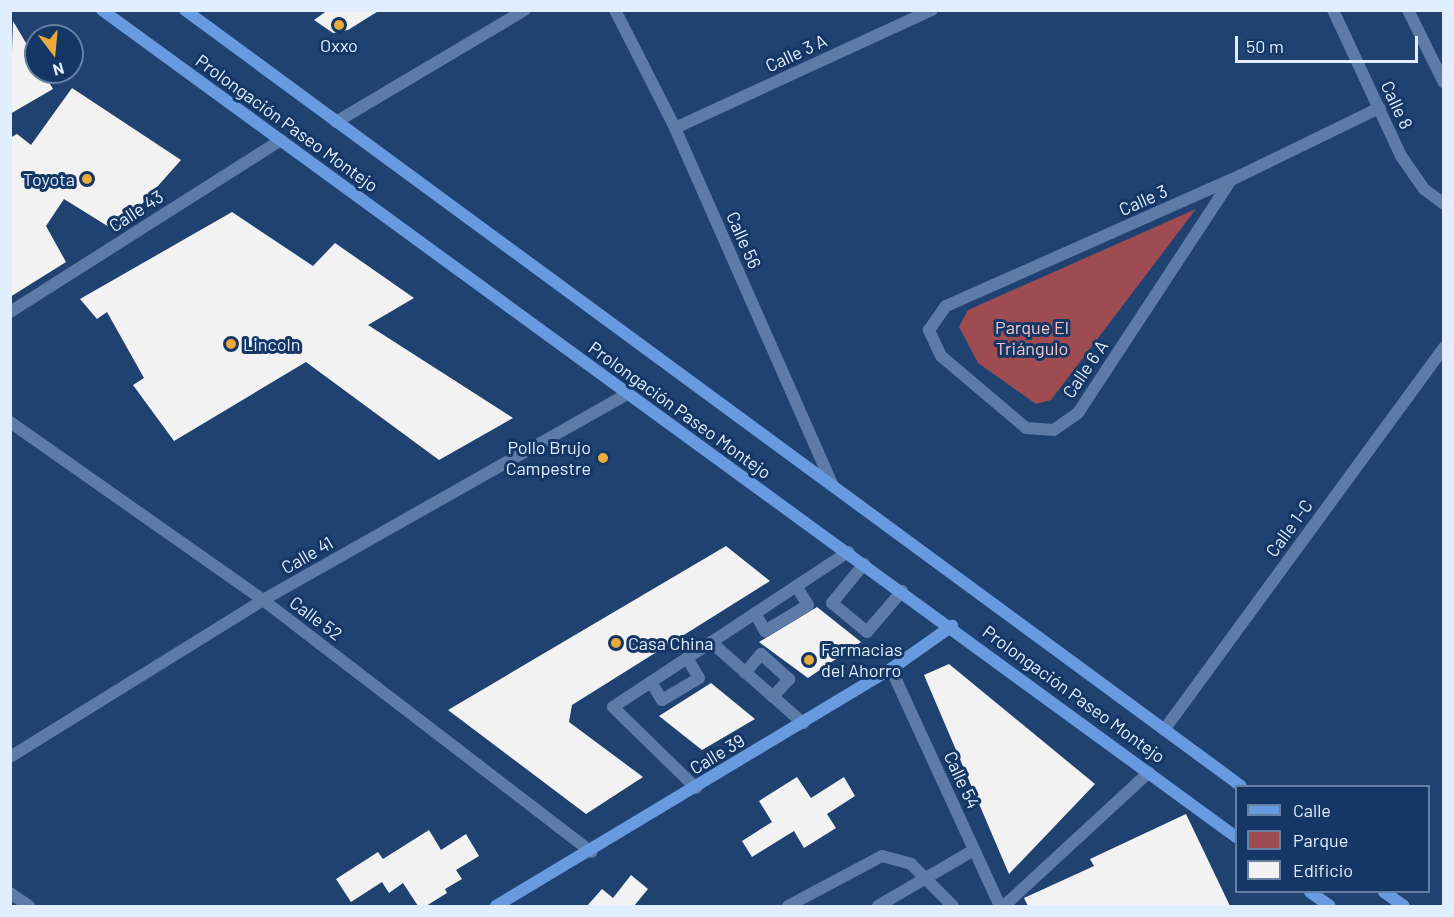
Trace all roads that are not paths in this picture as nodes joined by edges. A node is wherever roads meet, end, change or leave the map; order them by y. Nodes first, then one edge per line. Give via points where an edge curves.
1 (102, 10) edge
2 (185, 10) edge
3 (525, 10) edge
4 (615, 10) edge
5 (932, 10) edge
6 (1408, 10) edge
7 (1338, 12) edge
8 (905, 16) edge
9 (1443, 84) edge
10 (1379, 108) junction
11 (336, 122) junction
12 (675, 128) junction
13 (281, 140) junction
14 (1231, 180) junction
15 (1443, 204) edge
16 (10, 312) edge
17 (929, 330) joint
18 (1443, 347) edge
19 (627, 394) junction
20 (10, 422) edge
21 (833, 486) junction
22 (848, 552) junction
23 (864, 564) junction
24 (796, 586) junction
25 (902, 591) junction
26 (263, 600) junction
27 (755, 613) junction
28 (952, 626) junction
29 (711, 642) junction
30 (687, 658) junction
31 (891, 669) junction
32 (745, 673) junction
33 (651, 682) junction
34 (773, 697) junction
35 (803, 723) junction
36 (1164, 730) junction
37 (10, 757) edge
38 (1149, 772) junction
39 (1240, 785) edge
40 (696, 788) junction
41 (1235, 836) edge
42 (974, 850) junction
43 (592, 852) junction
44 (927, 878) junction
45 (10, 893) edge
46 (1312, 893) edge
47 (1387, 893) edge
48 (1323, 905) edge
49 (29, 906) edge
50 (496, 906) edge
51 (788, 906) edge
52 (878, 906) edge
53 (953, 906) edge
54 (1002, 906) edge
55 (1404, 906) edge

1 - 13 main road, Prolongación Paseo Montejo
2 - 11 main road, Prolongación Paseo Montejo
3 - 11 street
4 - 12 street, Calle 56
5 - 8 street, Calle 3 A
6 - 9 street
7 - 10 street, Calle 8
8 - 12 street, Calle 3 A
10 - 14 street, Calle 3
10 - 15 street, Calle 8 via 1401,156 1424,189
11 - 21 main road, Prolongación Paseo Montejo
12 - 21 street, Calle 56
13 - 16 street, Calle 43
13 - 19 main road, Prolongación Paseo Montejo
14 - 17 street, Calle 3 via 946,306
14 - 17 street, Calle 6 A via 1078,413 1054,430 1026,428 941,356
18 - 36 street, Calle 1-C
19 - 22 main road, Prolongación Paseo Montejo
19 - 26 street, Calle 41
20 - 26 street, Calle 52
21 - 36 main road, Prolongación Paseo Montejo
22 - 23 main road, Prolongación Paseo Montejo
22 - 24 street
23 - 25 main road, Prolongación Paseo Montejo
23 - 25 street via 832,603 867,632
24 - 27 street
24 - 27 street via 808,605 765,631
25 - 28 main road, Prolongación Paseo Montejo
26 - 37 street, Calle 41
26 - 43 street, Calle 52
27 - 29 street
28 - 31 main road, Calle 39
28 - 38 main road, Prolongación Paseo Montejo
29 - 30 street
29 - 32 street
30 - 33 street
30 - 33 street via 699,678 662,700
31 - 35 main road, Calle 39
31 - 42 street, Calle 54
32 - 34 street
32 - 34 street via 761,654 789,679
33 - 40 street via 613,707
34 - 35 street
35 - 40 main road, Calle 39
36 - 39 main road, Prolongación Paseo Montejo
38 - 41 main road, Prolongación Paseo Montejo
38 - 54 street
40 - 43 main road, Calle 39
42 - 44 street
42 - 54 street, Calle 54
43 - 50 main road, Calle 39
44 - 51 street via 911,864 882,856
44 - 52 street
44 - 53 street
45 - 49 street
46 - 48 main road
47 - 55 main road

